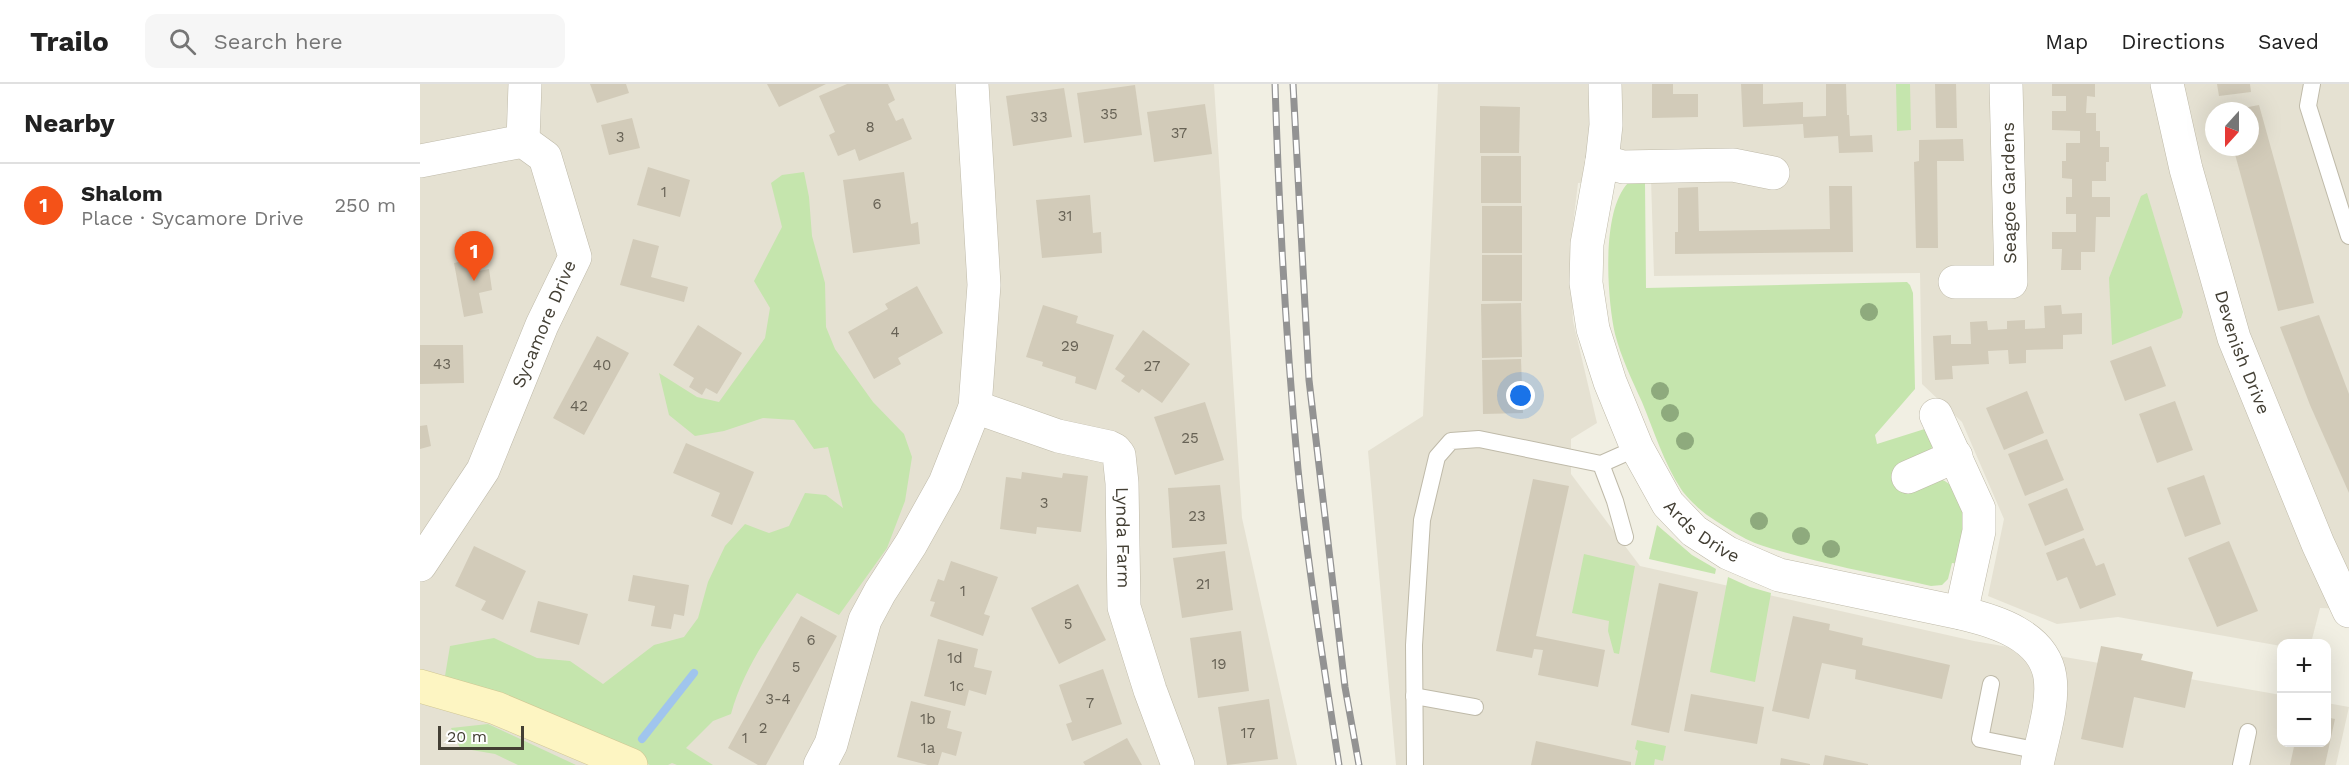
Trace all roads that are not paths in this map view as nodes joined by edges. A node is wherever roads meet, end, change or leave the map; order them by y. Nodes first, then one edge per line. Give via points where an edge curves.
1 (525, 84) edge
2 (972, 84) edge
3 (1605, 84) edge
4 (2006, 84) edge
5 (2167, 84) edge
6 (2312, 84) edge
7 (524, 141) junction
8 (420, 160) edge
9 (1602, 161) junction
10 (1773, 173) dead end
11 (2349, 236) edge
12 (1955, 282) dead end
13 (975, 407) junction
14 (1936, 415) dead end
15 (1636, 448) junction
16 (1956, 456) junction
17 (1601, 464) junction
18 (1908, 477) dead end
19 (1625, 537) dead end
20 (420, 565) edge
21 (2347, 601) edge
22 (1961, 613) junction
23 (1991, 684) dead end
24 (420, 686) edge
25 (1414, 696) junction
26 (1475, 707) dead end
27 (2248, 732) dead end
28 (2038, 758) edge
29 (631, 765) edge
30 (820, 765) edge
31 (1178, 765) edge
32 (1415, 765) edge
33 (2241, 765) edge

1 - 7 street
2 - 13 street via 984,285
3 - 9 street, Ards Drive
4 - 12 street, Seagoe Gardens via 2011,282
5 - 21 street, Devenish Drive via 2186,169 2234,338 2318,544
6 - 11 lane via 2308,106
7 - 8 street
7 - 20 street, Sycamore Drive via 544,157 575,257 542,325 483,470
9 - 10 street via 1623,166 1733,165
9 - 15 street, Ards Drive via 1587,244 1586,283 1593,329
13 - 30 street via 945,483 865,620 831,744
13 - 31 street, Lynda Farm via 1058,436 1109,447 1119,455 1124,607
14 - 16 street
15 - 17 lane
15 - 22 street, Ards Drive via 1668,504 1694,531 1728,554 1779,575
16 - 18 street
16 - 22 street via 1980,519
17 - 19 lane
17 - 25 lane via 1479,439 1451,441 1437,457 1422,520
22 - 28 street, Ards Drive via 2008,627 2041,652 2050,677
23 - 28 lane via 1980,739
24 - 29 street via 496,708
25 - 26 lane
25 - 32 lane
27 - 33 lane

